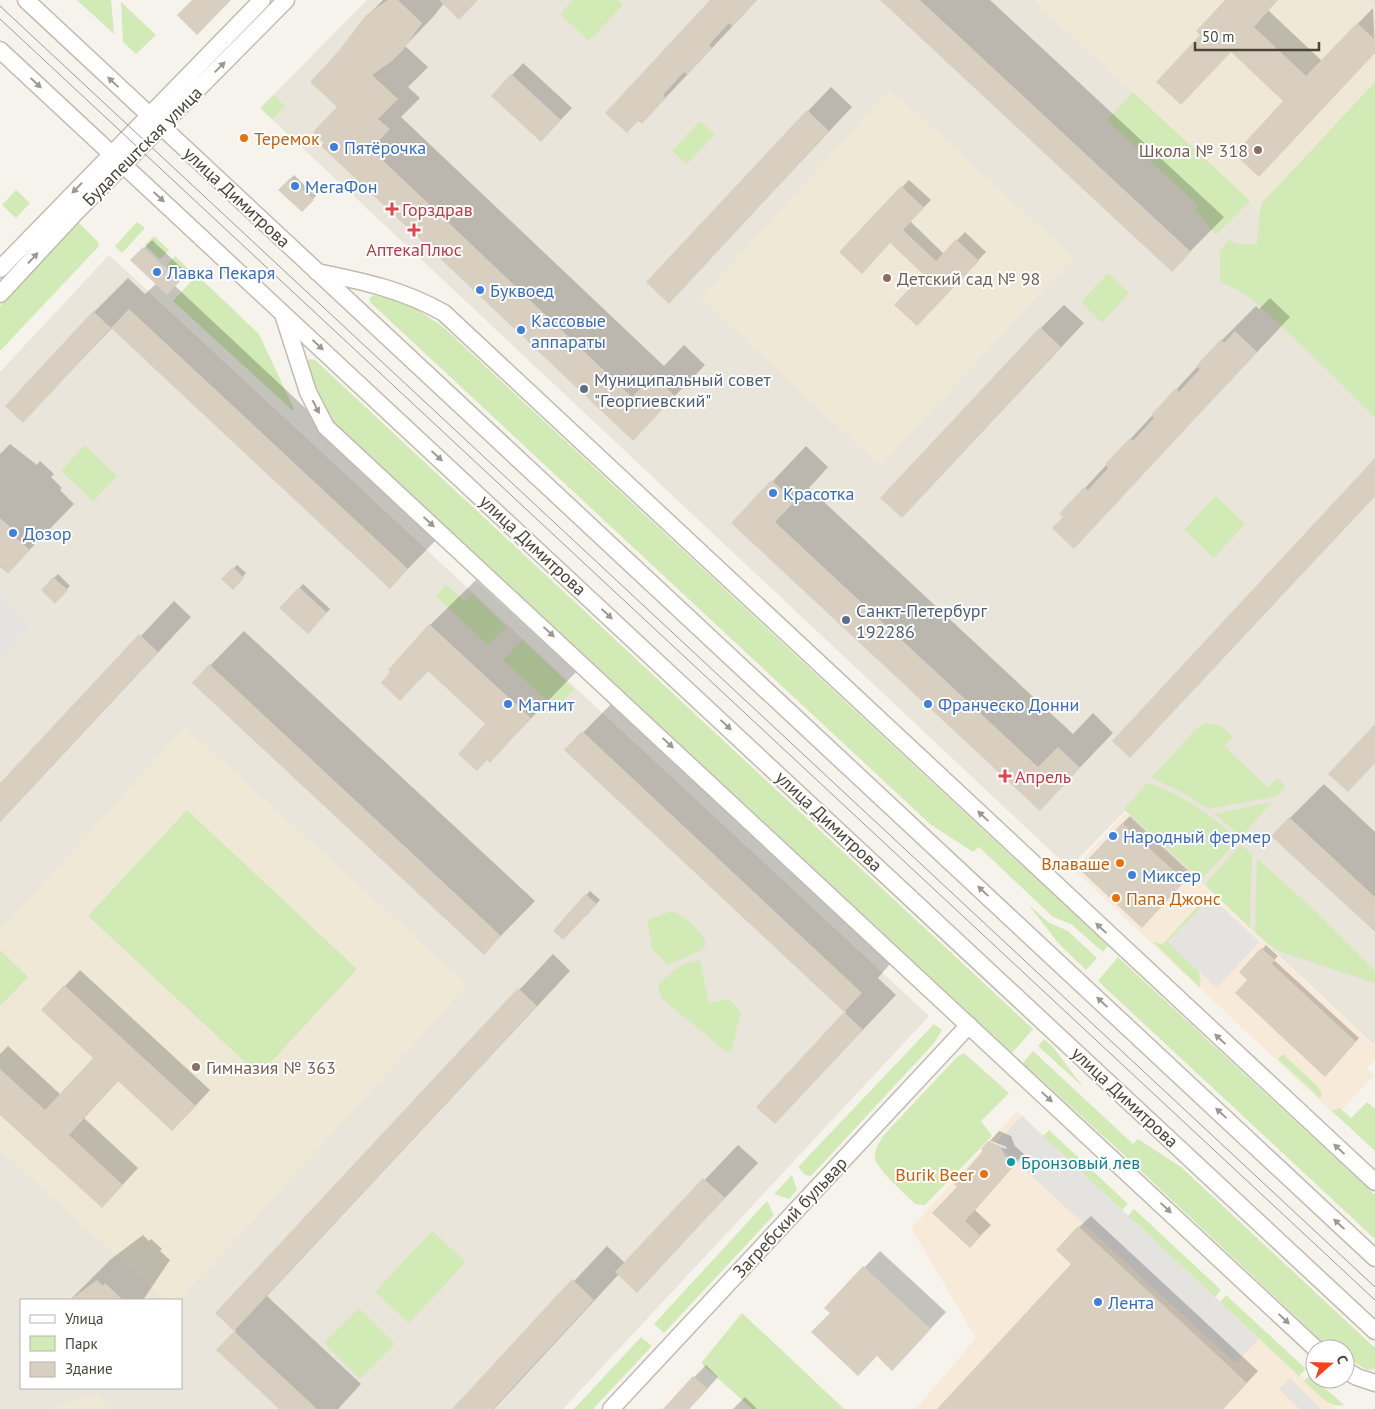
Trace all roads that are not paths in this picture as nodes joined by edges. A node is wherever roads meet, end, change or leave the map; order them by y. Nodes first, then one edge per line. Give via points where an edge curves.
1 (26, 0) edge
2 (262, 0) edge
3 (286, 0) edge
4 (0, 50) edge
5 (149, 115) junction
6 (161, 126) junction
7 (111, 153) junction
8 (124, 164) junction
9 (0, 268) edge
10 (317, 272) junction
11 (0, 294) edge
12 (283, 312) junction
13 (969, 1025) junction
14 (1375, 1182) edge
15 (1375, 1258) edge
16 (1375, 1331) edge
17 (1305, 1339) edge
18 (1355, 1375) edge
19 (1375, 1383) edge
20 (611, 1409) edge

5 -> 1 street, улица Димитрова
2 - 5 street, Будапештская улица
6 -> 3 street, Будапештская улица
4 -> 7 street, улица Димитрова
5 - 6 street, улица Димитрова
5 - 7 street, Будапештская улица
6 - 8 street, Будапештская улица
6 - 10 street, улица Димитрова
7 - 8 street, улица Димитрова
7 -> 9 street, Будапештская улица
11 -> 8 street, Будапештская улица
8 -> 12 street, улица Димитрова
14 -> 10 street via 444,313 422,300 373,283
15 -> 10 street, улица Димитрова
12 -> 13 street, улица Димитрова via 308,392 326,426
12 -> 16 street, улица Димитрова
13 -> 17 street, улица Димитрова
13 - 20 street, Загребский бульвар
18 - 19 street

